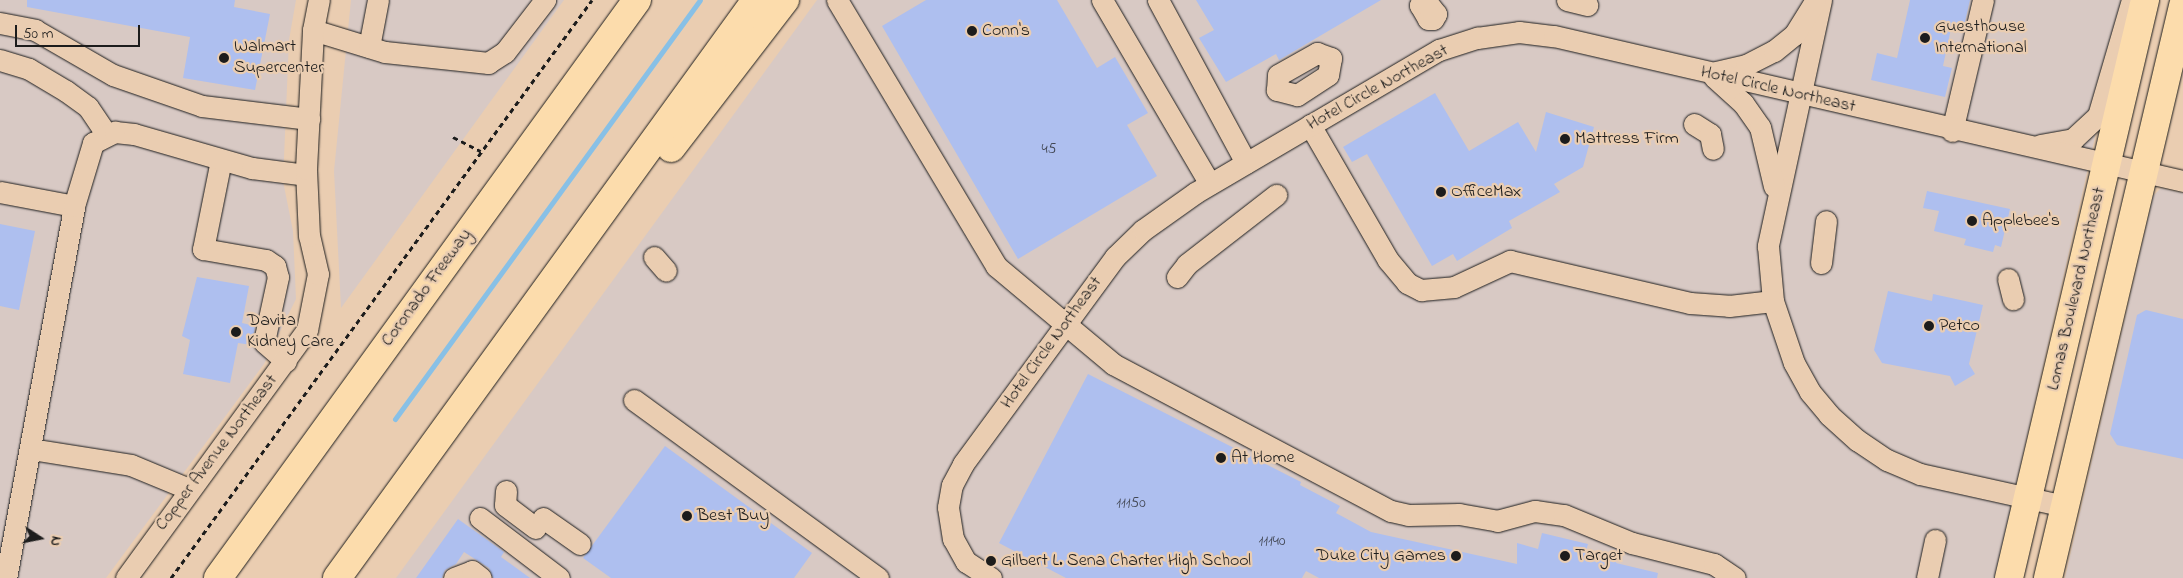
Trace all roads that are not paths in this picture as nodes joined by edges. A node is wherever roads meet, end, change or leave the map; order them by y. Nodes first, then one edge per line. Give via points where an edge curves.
1 (319, 0) edge
2 (378, 0) edge
3 (546, 0) edge
4 (625, 0) edge
5 (638, 0) edge
6 (756, 0) edge
7 (785, 0) edge
8 (837, 0) edge
9 (1102, 0) edge
10 (1158, 0) edge
11 (1817, 0) edge
12 (1821, 0) edge
13 (1983, 0) edge
14 (2132, 0) edge
15 (2145, 0) edge
16 (2183, 6) edge
17 (0, 23) edge
18 (313, 30) junction
19 (369, 46) junction
20 (0, 60) edge
21 (1708, 73) junction
22 (1799, 95) junction
23 (309, 119) junction
24 (1694, 124) dead end
25 (1310, 125) junction
26 (1952, 131) junction
27 (107, 135) junction
28 (2019, 145) junction
29 (1713, 149) dead end
30 (221, 160) junction
31 (1246, 163) junction
32 (2107, 163) junction
33 (516, 166) junction
34 (2145, 172) junction
35 (306, 175) junction
36 (2183, 182) edge
37 (1210, 184) junction
38 (0, 192) edge
39 (1276, 194) dead end
40 (1776, 197) junction
41 (74, 206) junction
42 (1826, 221) dead end
43 (588, 233) junction
44 (1821, 263) dead end
45 (1177, 277) dead end
46 (1774, 301) junction
47 (1065, 324) junction
48 (286, 361) junction
49 (634, 400) dead end
50 (31, 449) junction
51 (189, 489) junction
52 (506, 491) dead end
53 (2027, 499) junction
54 (2064, 506) junction
55 (480, 518) dead end
56 (1935, 540) dead end
57 (580, 544) dead end
58 (554, 577) edge
59 (6, 578) edge
60 (126, 578) edge
61 (218, 578) edge
62 (337, 578) edge
63 (454, 578) edge
64 (481, 578) edge
65 (878, 578) edge
66 (991, 578) edge
67 (1735, 578) edge
68 (1926, 578) edge
69 (2009, 578) edge
70 (2048, 578) edge

1 - 18 street, Copper Avenue Northeast
2 - 19 street
3 - 19 street via 505,52 488,63 419,57
4 - 33 main road
5 - 33 main road, Coronado Freeway
6 - 43 main road
7 - 43 main road via 665,155
8 - 47 street via 990,258 1011,283
9 - 37 street
10 - 31 street
11 - 21 street via 1794,35 1774,51 1746,66
12 - 22 street
13 - 26 street
14 - 28 street via 2103,106 2093,124 2065,142
15 - 32 main road, Lomas Boulevard Northeast
16 - 34 main road, Lomas Boulevard Northeast
17 - 23 street via 35,30 113,75 202,106
18 - 19 street
18 - 23 street, Copper Avenue Northeast
20 - 27 street via 28,69 88,107
21 - 22 street, Hotel Circle Northeast
21 - 25 street, Hotel Circle Northeast via 1554,36 1519,32 1477,38 1439,50
21 - 40 street via 1737,97 1760,127
22 - 26 street, Hotel Circle Northeast
22 - 40 street
23 - 35 street, Copper Avenue Northeast
24 - 29 street via 1710,134
25 - 31 street, Hotel Circle Northeast
25 - 46 street via 1388,260 1407,282 1420,290 1454,287 1510,261 1690,302 1729,306
26 - 28 street, Hotel Circle Northeast
27 - 30 street via 134,134
27 - 41 street via 93,142 87,153
28 - 32 street, Hotel Circle Northeast
30 - 35 street
30 - 48 street via 202,249 266,260 275,266 278,277 264,342
31 - 37 street, Hotel Circle Northeast
32 - 34 street, Hotel Circle Northeast
32 - 53 main road, Lomas Boulevard Northeast
33 - 61 main road, Coronado Freeway
34 - 36 street, Hotel Circle Northeast
34 - 54 main road, Lomas Boulevard Northeast
35 - 48 street, Copper Avenue Northeast via 317,292 307,330
37 - 47 street, Hotel Circle Northeast via 1143,230 1115,257
38 - 41 street
39 - 45 street via 1187,264
40 - 46 street via 1768,246
41 - 50 street
42 - 44 street
43 - 62 main road
46 - 53 street via 1786,348 1801,378 1819,404 1857,440 1920,474
47 - 66 street, Hotel Circle Northeast via 952,485 948,507 953,539 966,562
47 - 67 street via 1114,364 1391,511 1408,515 1459,514 1497,521 1535,512 1564,515 1632,544 1714,564
48 - 51 street, Copper Avenue Northeast
49 - 65 street
50 - 51 street via 131,466
50 - 59 street
51 - 60 street, Copper Avenue Northeast
52 - 57 street via 505,505
53 - 54 street
53 - 69 main road, Lomas Boulevard Northeast
54 - 70 main road, Lomas Boulevard Northeast
55 - 58 street
56 - 68 street
63 - 64 street via 472,571

